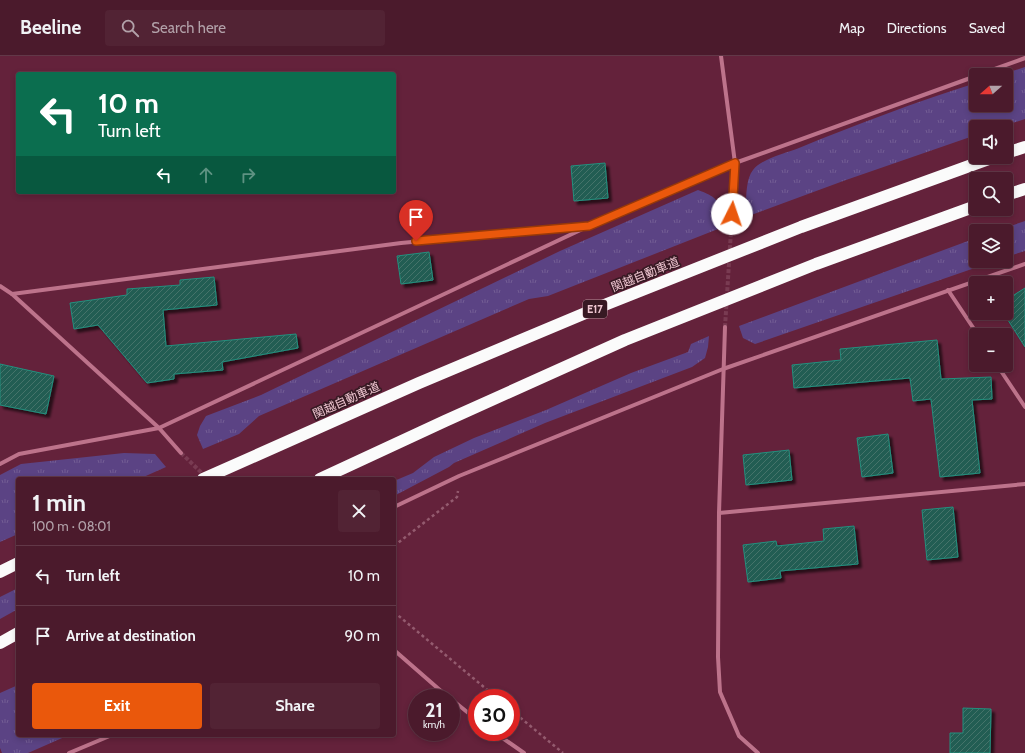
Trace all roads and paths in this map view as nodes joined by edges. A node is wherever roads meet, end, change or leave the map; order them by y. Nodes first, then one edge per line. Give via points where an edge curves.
1 (721, 56) edge
2 (1025, 58) edge
3 (997, 68) edge
4 (969, 78) edge
5 (1025, 147) edge
6 (1013, 151) edge
7 (735, 163) junction
8 (975, 164) edge
9 (1025, 189) edge
10 (1013, 193) edge
11 (969, 209) edge
12 (732, 214) tunnel mouth
13 (589, 226) junction
14 (1025, 264) edge
15 (0, 286) edge
16 (948, 290) junction
17 (12, 294) junction
18 (725, 327) tunnel mouth
19 (973, 328) edge
20 (722, 369) junction
21 (1002, 372) edge
22 (1025, 408) edge
23 (159, 428) junction
24 (181, 453) tunnel mouth
25 (0, 464) edge
26 (459, 476) junction
27 (208, 477) edge
28 (324, 477) edge
29 (1025, 484) edge
30 (396, 506) edge
31 (719, 513) junction
32 (396, 544) edge
33 (16, 564) edge
34 (0, 572) edge
35 (396, 614) edge
36 (16, 634) edge
37 (0, 643) edge
38 (396, 652) edge
39 (439, 689) edge
40 (486, 689) edge
41 (460, 707) edge
42 (468, 713) edge
43 (520, 717) edge
44 (107, 737) edge
45 (507, 741) edge
46 (69, 753) edge
47 (524, 753) edge
48 (563, 753) edge
49 (758, 753) edge

1 - 7 street
2 - 3 street
4 - 7 street
5 - 6 highway
7 - 12 street
7 - 13 street
8 - 27 highway, 関越自動車道 / E17 via 801,227 607,304 419,383
9 - 10 highway
11 - 28 highway via 816,264 625,340
13 - 17 street via 401,243
13 - 23 street
14 - 16 street
15 - 17 street
16 - 19 street
16 - 20 street
17 - 23 street
18 - 20 street
20 - 26 street
20 - 31 street
21 - 22 street
23 - 24 street
23 - 25 street via 19,454
26 - 30 street
26 - 32 path via 457,497
29 - 31 street
31 - 49 street via 720,692 739,736
33 - 34 highway
35 - 40 path
36 - 37 highway
38 - 39 street
41 - 42 street
43 - 48 path
44 - 46 street
45 - 47 street

